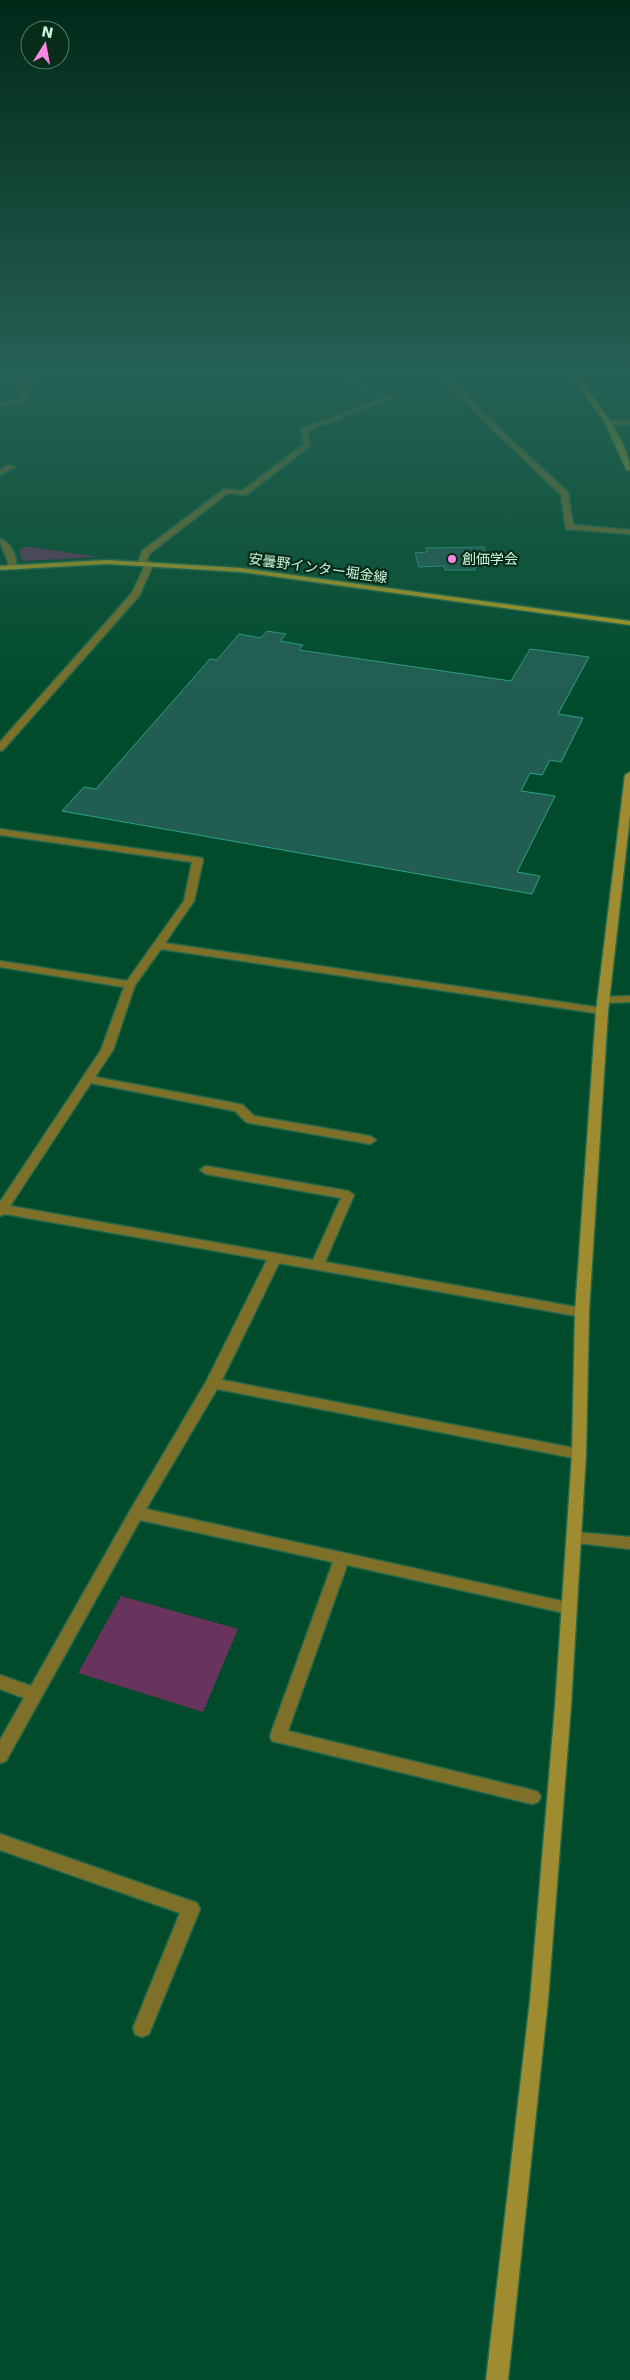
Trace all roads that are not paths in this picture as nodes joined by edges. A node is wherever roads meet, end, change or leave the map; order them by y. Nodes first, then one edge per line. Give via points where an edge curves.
1 (259, 482) edge
2 (551, 482) edge
3 (630, 532) edge
4 (0, 541) edge
5 (146, 563) junction
6 (13, 567) junction
7 (0, 568) edge
8 (630, 623) edge
9 (0, 748) edge
10 (630, 775) edge
11 (0, 832) edge
12 (158, 945) junction
13 (0, 964) edge
14 (130, 985) junction
15 (630, 999) edge
16 (602, 1006) junction
17 (88, 1079) junction
18 (370, 1140) dead end
19 (206, 1170) dead end
20 (1, 1210) edge
21 (276, 1257) junction
22 (318, 1264) junction
23 (582, 1312) junction
24 (213, 1383) junction
25 (579, 1454) junction
26 (136, 1513) junction
27 (574, 1538) junction
28 (630, 1543) edge
29 (342, 1558) junction
30 (569, 1608) junction
31 (0, 1682) edge
32 (33, 1694) junction
33 (0, 1756) edge
34 (532, 1797) dead end
35 (0, 1842) edge
36 (142, 2028) dead end
37 (497, 2380) edge

1 - 5 street via 243,494 227,491 145,553
2 - 3 street via 564,494 569,527
4 - 6 street via 9,552
5 - 6 main road, 安曇野インター堀金線
5 - 8 main road, 安曇野インター堀金線 via 241,570
5 - 9 street via 136,594
6 - 7 main road, 安曇野インター堀金線
10 - 16 street
11 - 12 street via 198,860 189,901
12 - 14 street
12 - 16 street
13 - 14 street
14 - 17 street via 107,1050
15 - 16 street
16 - 23 street
17 - 18 street via 239,1108 250,1119
17 - 20 street
19 - 22 street via 348,1195
20 - 21 street
21 - 22 street
21 - 24 street
22 - 23 street
23 - 25 street
24 - 25 street
24 - 26 street
25 - 27 street
26 - 29 street
26 - 32 street
27 - 28 street
27 - 30 street
29 - 30 street
29 - 34 street via 278,1736
30 - 37 street via 540,2000
31 - 32 street
32 - 33 street
35 - 36 street via 191,1909

